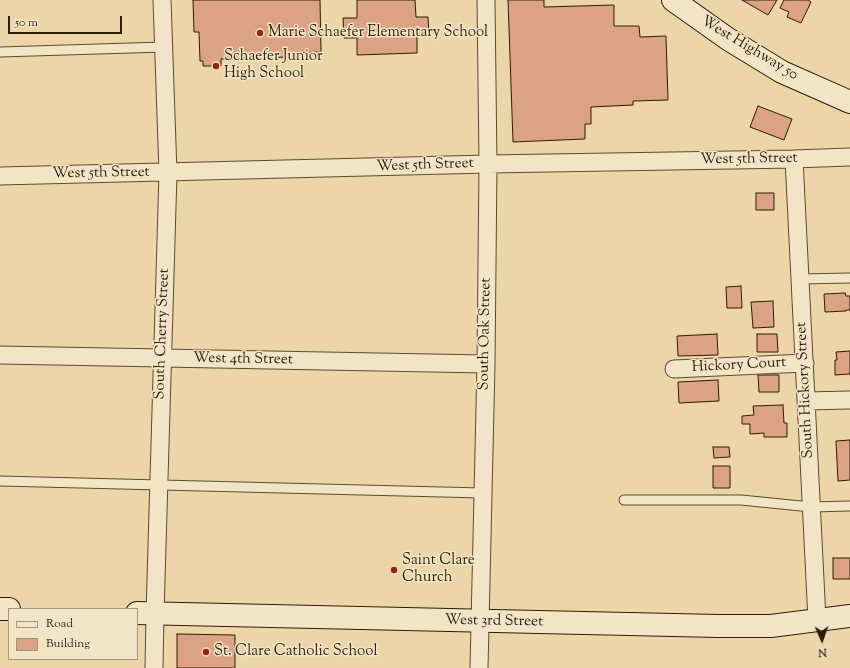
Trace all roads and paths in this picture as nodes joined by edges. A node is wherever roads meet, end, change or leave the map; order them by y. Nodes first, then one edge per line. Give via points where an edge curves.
1 (162, 0) edge
2 (486, 0) edge
3 (673, 0) edge
4 (164, 47) junction
5 (0, 52) edge
6 (850, 102) edge
7 (850, 157) edge
8 (794, 159) junction
9 (488, 164) junction
10 (168, 173) junction
11 (0, 176) edge
12 (850, 278) edge
13 (801, 279) junction
14 (0, 355) edge
15 (162, 358) junction
16 (805, 362) junction
17 (486, 364) junction
18 (674, 369) dead end
19 (850, 400) edge
20 (806, 401) junction
21 (0, 482) edge
22 (159, 486) junction
23 (483, 493) junction
24 (624, 500) dead end
25 (850, 506) edge
26 (811, 507) junction
27 (146, 613) edge
28 (850, 616) edge
29 (816, 620) junction
30 (480, 622) junction
31 (154, 668) edge
32 (479, 668) edge

1 - 4 street, South Cherry Street
2 - 9 street, South Oak Street
3 - 6 street, West Highway 50 via 728,39 782,72
4 - 5 lane
4 - 10 street, South Cherry Street
7 - 8 street, West 5th Street
8 - 9 street, West 5th Street
8 - 13 street, South Hickory Street
9 - 10 street, West 5th Street
9 - 17 street, South Oak Street
10 - 11 street, West 5th Street
10 - 15 street, South Cherry Street
12 - 13 lane
13 - 16 street, South Hickory Street
14 - 15 street, West 4th Street
15 - 17 street, West 4th Street
15 - 22 street, South Cherry Street
16 - 18 street, Hickory Court
16 - 20 street, South Hickory Street
17 - 23 street, South Oak Street
19 - 20 street
20 - 26 street, South Hickory Street
21 - 22 lane
22 - 23 lane
22 - 27 street, South Cherry Street
23 - 30 street, South Oak Street
24 - 26 lane via 741,500
25 - 26 lane
26 - 29 street, South Hickory Street
27 - 30 street, West 3rd Street
27 - 31 street, South Cherry Street
28 - 29 street, West 3rd Street
29 - 30 street, West 3rd Street via 771,626
30 - 32 street, South Oak Street

